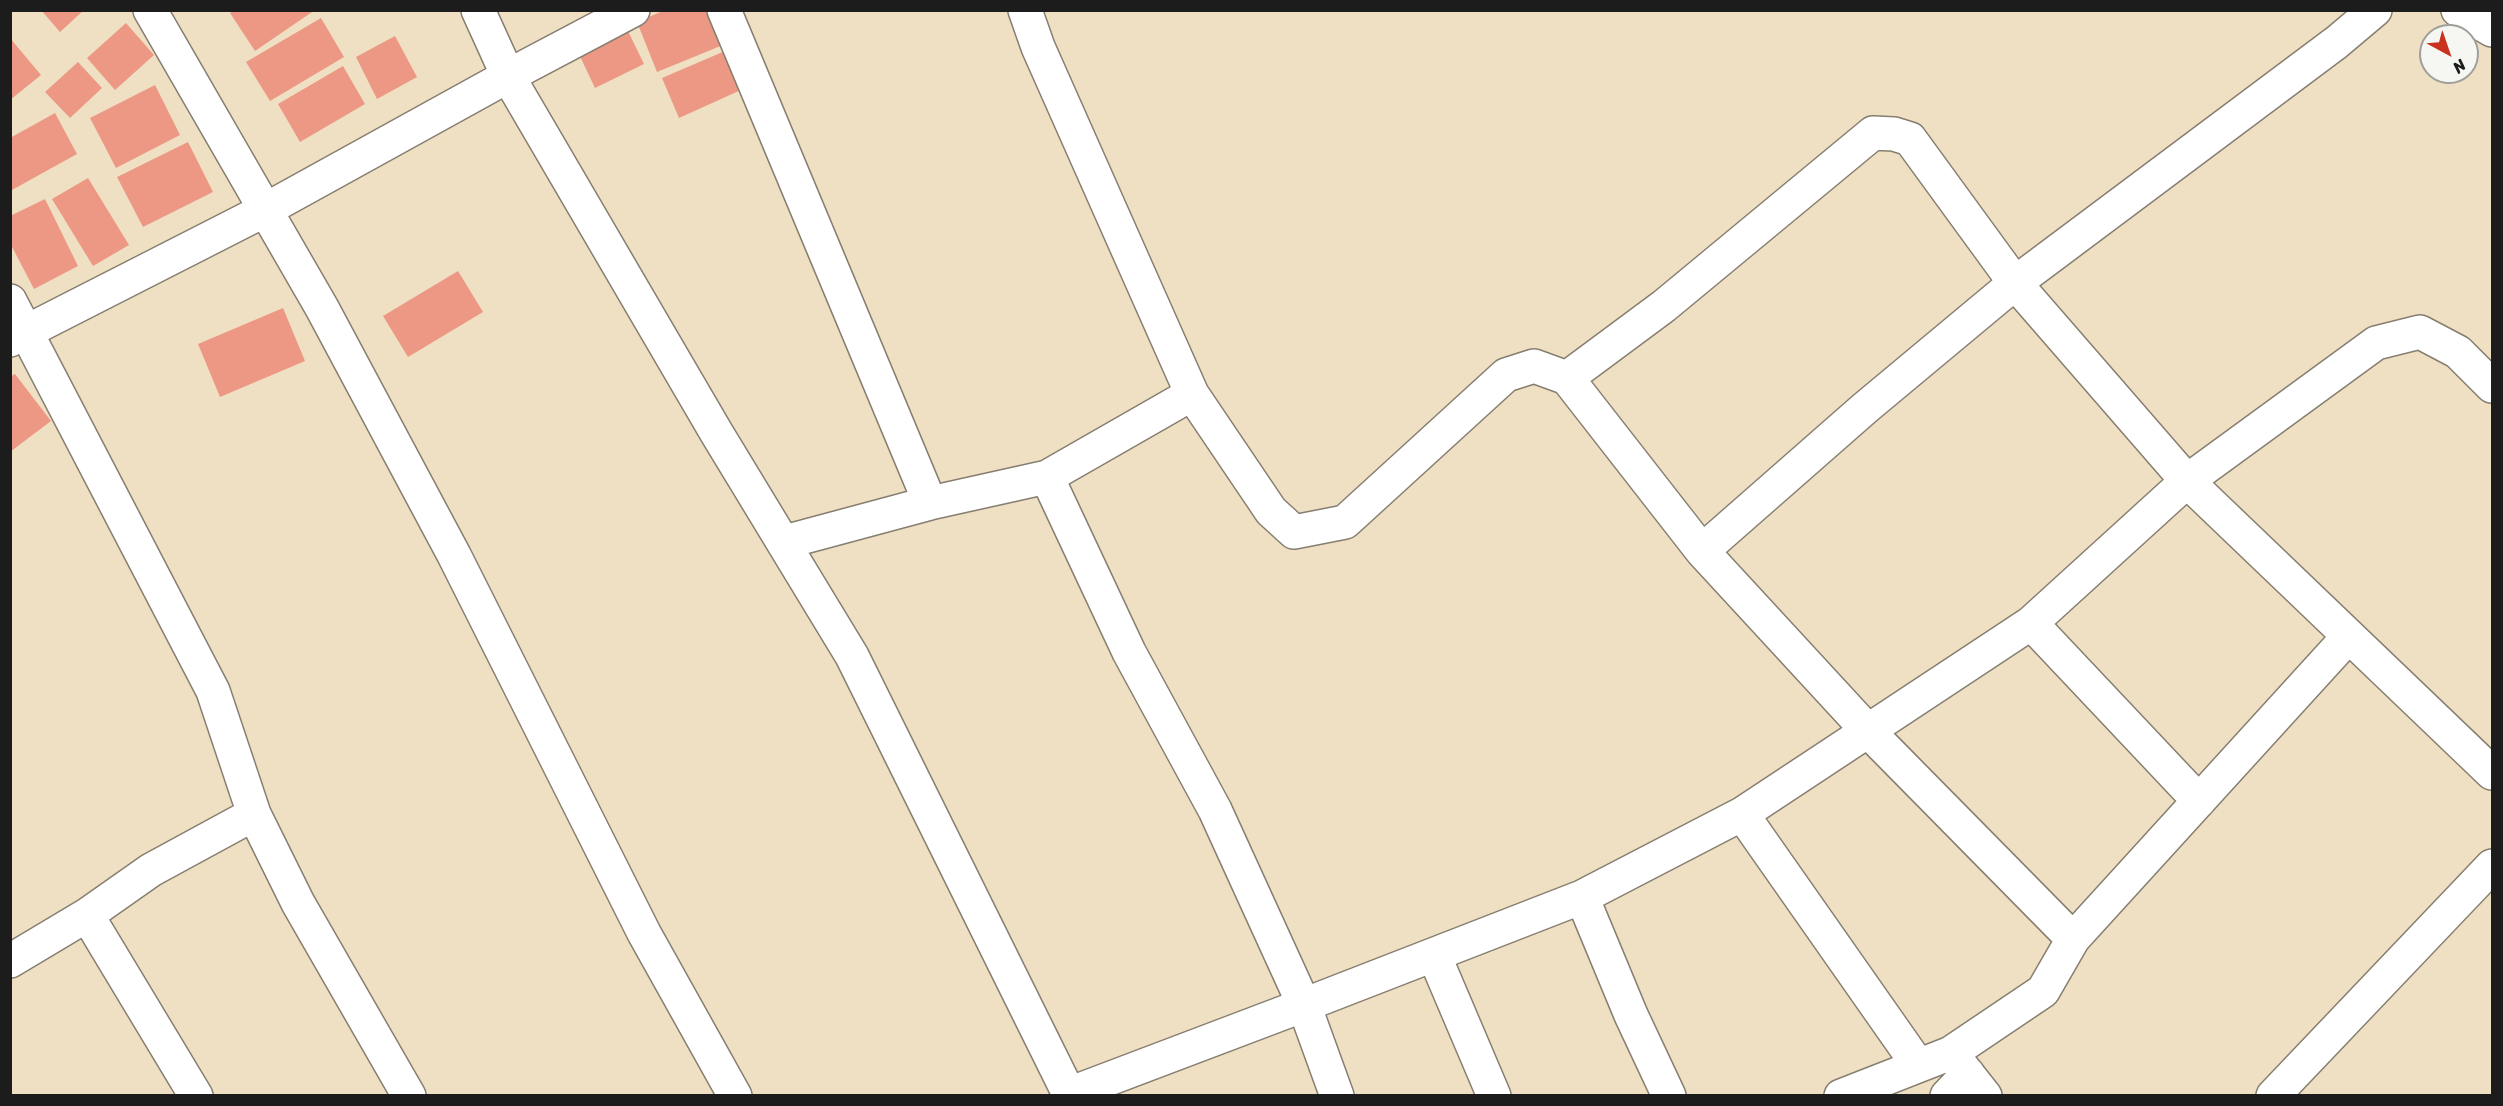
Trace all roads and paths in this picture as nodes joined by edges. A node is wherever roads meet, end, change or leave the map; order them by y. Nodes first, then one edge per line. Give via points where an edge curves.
1 (150, 10) edge
2 (478, 10) edge
3 (633, 10) edge
4 (724, 10) edge
5 (1025, 10) edge
6 (2375, 10) edge
7 (2458, 10) edge
8 (2493, 30) edge
9 (508, 76) junction
10 (267, 209) junction
11 (2015, 283) junction
12 (10, 301) edge
13 (19, 335) edge
14 (1567, 378) junction
15 (2493, 386) edge
16 (1192, 394) junction
17 (1047, 477) junction
18 (2187, 481) junction
19 (930, 503) junction
20 (785, 542) junction
21 (1702, 551) junction
22 (2031, 623) junction
23 (2349, 636) junction
24 (1868, 731) junction
25 (2493, 773) edge
26 (2199, 801) junction
27 (254, 814) junction
28 (1742, 814) junction
29 (2493, 866) edge
30 (1582, 897) junction
31 (87, 915) junction
32 (2073, 939) junction
33 (1434, 955) junction
34 (10, 961) edge
35 (1304, 1005) junction
36 (1918, 1065) junction
37 (1963, 1079) edge
38 (196, 1095) edge
39 (409, 1095) edge
40 (735, 1095) edge
41 (1337, 1095) edge
42 (1494, 1095) edge
43 (1669, 1095) edge
44 (1841, 1095) edge
45 (2273, 1095) edge

1 - 10 street
2 - 9 street
3 - 9 street
4 - 19 street
5 - 16 street
6 - 11 street
7 - 8 street
9 - 10 street
9 - 20 street via 716,432
10 - 13 street
10 - 40 street via 454,555 644,933
11 - 14 street via 1910,139 1873,133 1664,306
11 - 18 street
11 - 21 street
12 - 13 street
13 - 27 street via 213,691
14 - 16 street via 1534,366 1506,375 1345,522 1294,532 1271,511
14 - 21 street
15 - 18 street via 2458,352 2420,332 2376,343
16 - 17 street
17 - 19 street
17 - 35 street via 1129,652 1215,810
18 - 22 street
18 - 23 street
19 - 20 street
20 - 35 street via 852,656 1069,1094
21 - 24 street
22 - 24 street
22 - 26 street
23 - 25 street
23 - 26 street
24 - 28 street
24 - 32 street
26 - 32 street
27 - 31 street via 152,870
27 - 39 street via 298,903
28 - 30 street
28 - 36 street
29 - 45 street
30 - 33 street
30 - 43 street
31 - 34 street
31 - 38 street
32 - 37 street via 2043,991
33 - 35 street
33 - 42 street
35 - 41 street
36 - 37 street
36 - 44 street

